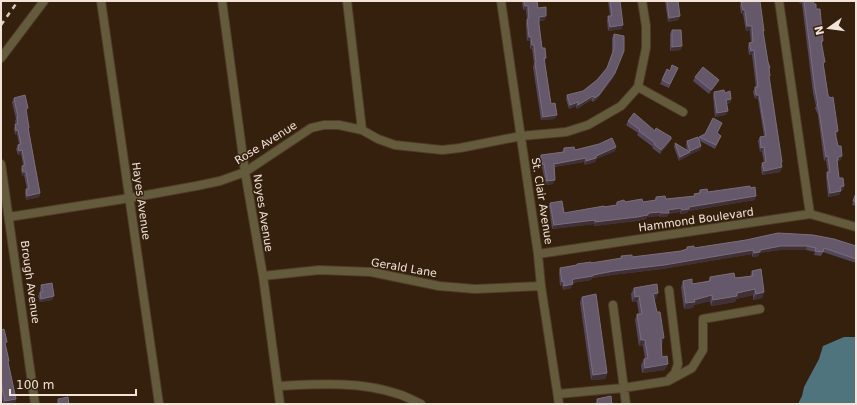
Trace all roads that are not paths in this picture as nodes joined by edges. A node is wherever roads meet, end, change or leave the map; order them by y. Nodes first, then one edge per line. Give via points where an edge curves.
1 (44, 1) edge
2 (101, 1) edge
3 (222, 1) edge
4 (347, 1) edge
5 (500, 1) edge
6 (642, 1) edge
7 (779, 1) edge
8 (1, 58) edge
9 (638, 87) junction
10 (683, 112) dead end
11 (362, 130) junction
12 (521, 136) junction
13 (1, 164) edge
14 (245, 172) junction
15 (130, 198) junction
16 (810, 214) junction
17 (10, 217) junction
18 (856, 227) edge
19 (538, 254) junction
20 (263, 276) junction
21 (541, 286) junction
22 (669, 290) dead end
23 (613, 305) dead end
24 (760, 309) dead end
25 (668, 381) junction
26 (278, 386) junction
27 (623, 388) junction
28 (558, 394) junction
29 (35, 404) edge
30 (159, 404) edge
31 (280, 404) edge
32 (421, 404) edge
33 (559, 404) edge
34 (626, 404) edge

1 - 8 street
2 - 15 street, Hayes Avenue
3 - 14 street, Noyes Avenue
4 - 11 street
5 - 12 street, St. Clair Avenue
6 - 9 street via 646,48
7 - 16 street
9 - 10 street
9 - 12 street, Rose Avenue via 621,106 588,125 566,132
11 - 12 street, Rose Avenue via 395,145 442,150
11 - 14 street, Rose Avenue via 332,125 311,128
12 - 19 street, St. Clair Avenue
13 - 17 street, Brough Avenue
14 - 15 street, Rose Avenue via 220,181
14 - 20 street, Noyes Avenue
15 - 17 street, Rose Avenue
15 - 30 street, Hayes Avenue
16 - 18 street, Hammond Boulevard
16 - 19 street, Hammond Boulevard
17 - 29 street, Brough Avenue
19 - 21 street, St. Clair Avenue
20 - 21 street, Gerald Lane via 319,270 370,272 439,286 475,289
20 - 26 street, Noyes Avenue
21 - 28 street, St. Clair Avenue
22 - 25 street via 678,364
23 - 27 street
24 - 25 street via 703,319 703,350 692,368
25 - 27 street
26 - 31 street, Noyes Avenue
26 - 32 street via 363,385 399,394
27 - 28 street
27 - 34 street
28 - 33 street, St. Clair Avenue

